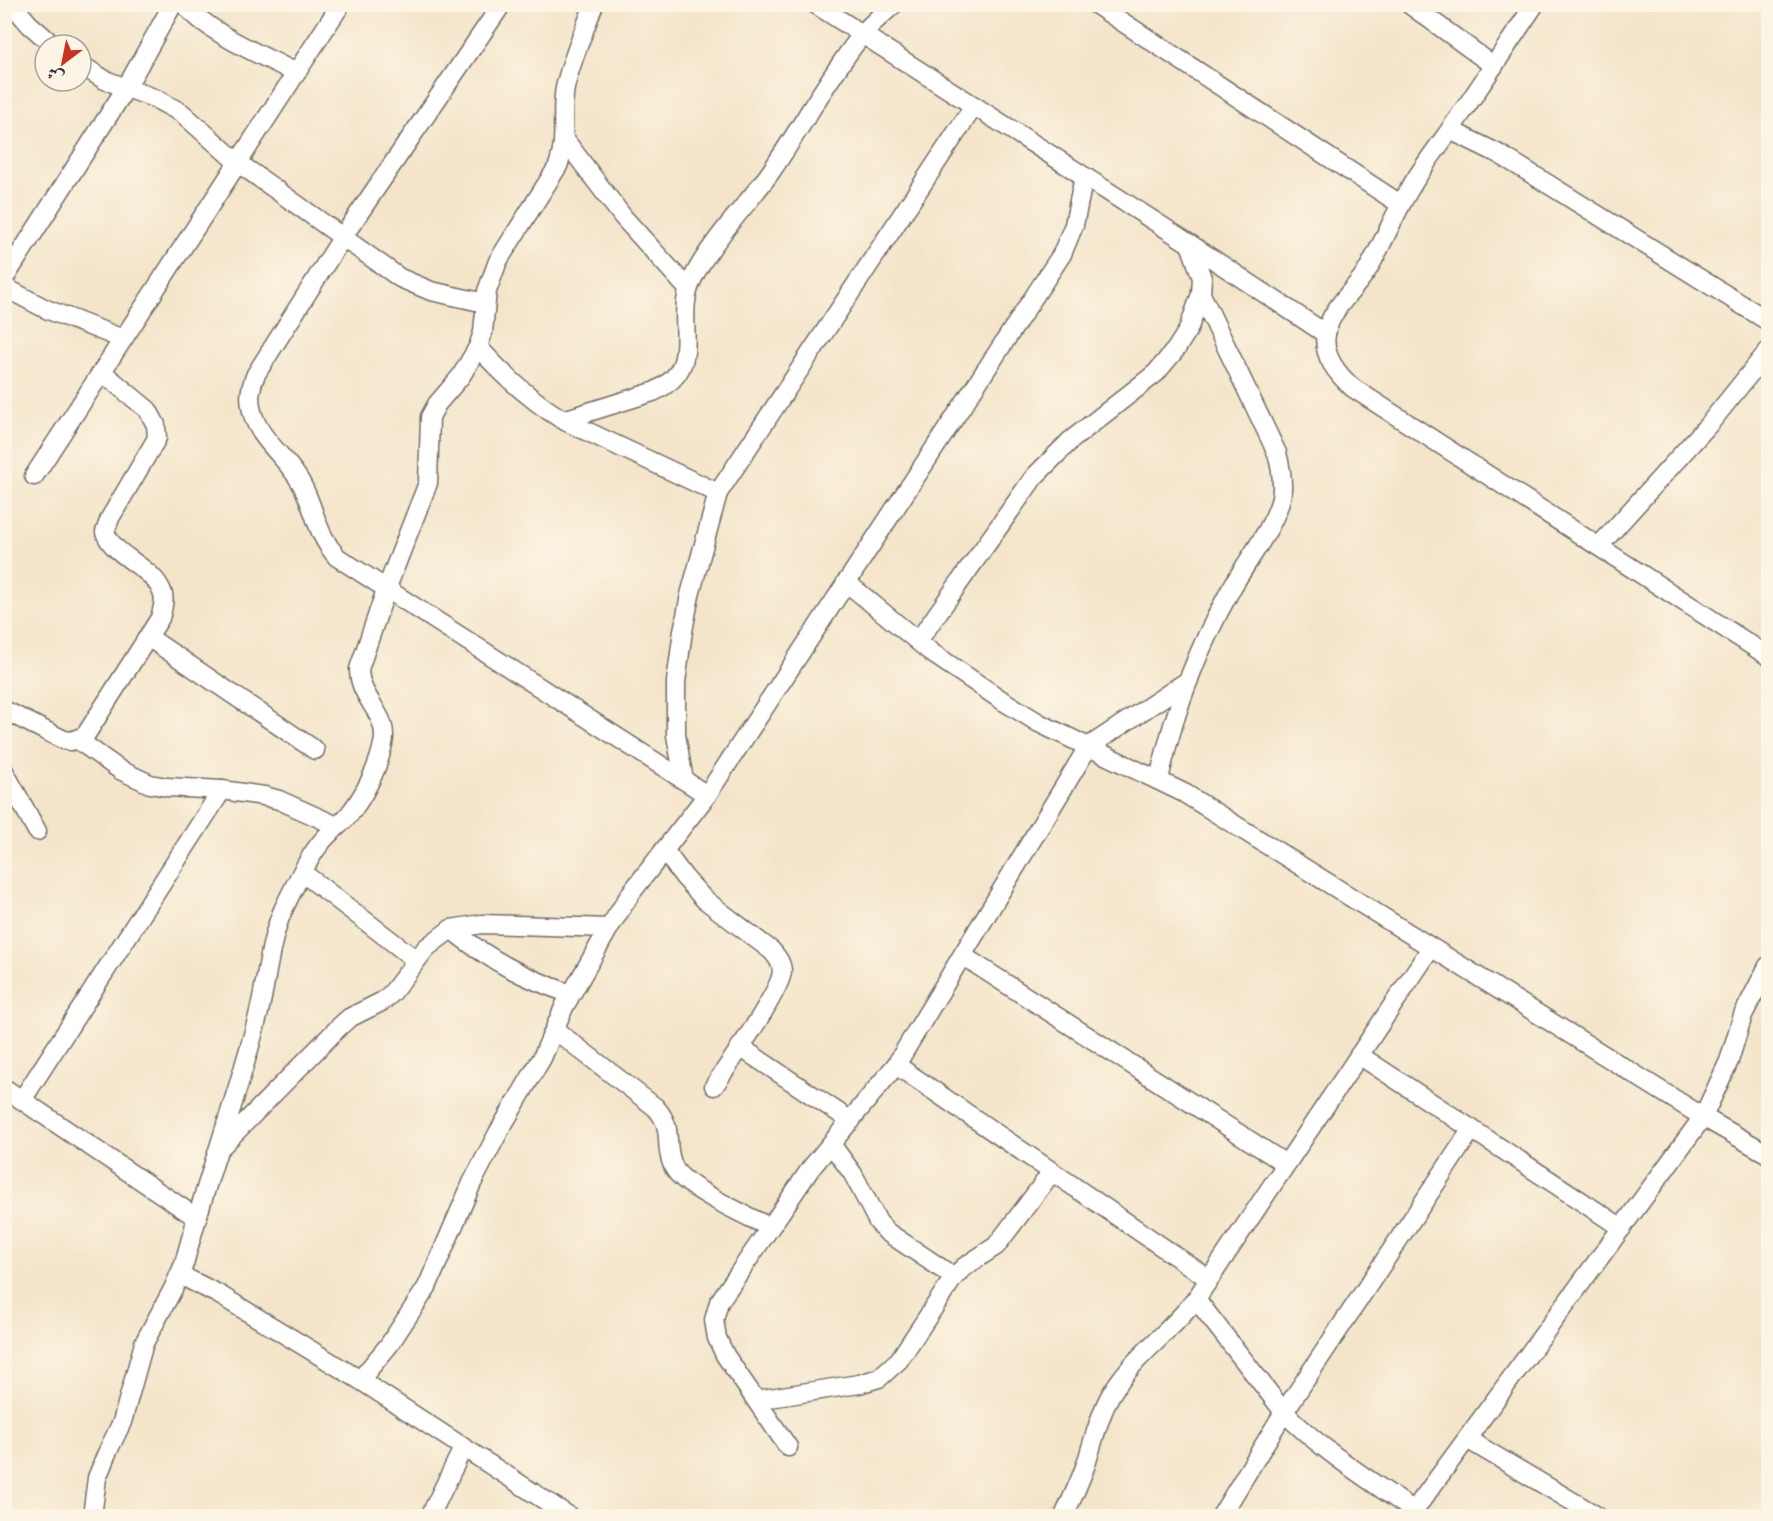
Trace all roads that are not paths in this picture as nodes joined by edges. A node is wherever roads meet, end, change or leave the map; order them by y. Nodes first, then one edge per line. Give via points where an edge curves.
1 (12, 4) edge
2 (172, 4) edge
3 (184, 4) edge
4 (340, 4) edge
5 (502, 4) edge
6 (594, 4) edge
7 (894, 4) edge
8 (1095, 4) edge
9 (1409, 4) edge
10 (1535, 4) edge
11 (827, 8) edge
12 (39, 33) edge
13 (862, 34) junction
14 (1494, 66) junction
15 (93, 72) edge
16 (296, 73) junction
17 (126, 88) junction
18 (974, 106) junction
19 (1450, 130) junction
20 (565, 140) junction
21 (237, 162) junction
22 (1084, 177) junction
23 (1400, 204) junction
24 (342, 238) junction
25 (1190, 244) junction
26 (4, 279) edge
27 (4, 287) edge
28 (688, 289) junction
29 (1202, 294) junction
30 (485, 303) junction
31 (1768, 321) edge
32 (1326, 333) junction
33 (123, 339) junction
34 (478, 347) junction
35 (1768, 351) edge
36 (102, 372) junction
37 (563, 420) junction
38 (34, 476) dead end
39 (718, 493) junction
40 (1599, 546) junction
41 (846, 582) junction
42 (387, 590) junction
43 (148, 637) junction
44 (918, 641) junction
45 (1768, 656) edge
46 (1189, 680) junction
47 (4, 710) edge
48 (78, 740) junction
49 (1088, 747) junction
50 (315, 750) dead end
51 (4, 771) edge
52 (684, 780) junction
53 (1159, 780) junction
54 (222, 790) junction
55 (707, 795) junction
56 (337, 826) junction
57 (37, 831) dead end
58 (664, 850) junction
59 (303, 873) junction
60 (609, 928) junction
61 (451, 930) junction
62 (1431, 948) junction
63 (963, 956) junction
64 (416, 960) junction
65 (1768, 966) edge
66 (571, 994) junction
67 (555, 1030) junction
68 (740, 1047) junction
69 (1359, 1055) junction
70 (896, 1065) junction
71 (714, 1086) dead end
72 (4, 1088) edge
73 (22, 1100) junction
74 (1703, 1117) junction
75 (851, 1121) junction
76 (1472, 1129) junction
77 (831, 1144) junction
78 (217, 1151) junction
79 (1768, 1154) edge
80 (1286, 1164) junction
81 (1052, 1173) junction
82 (197, 1218) junction
83 (769, 1227) junction
84 (1622, 1227) junction
85 (180, 1275) junction
86 (954, 1276) junction
87 (1209, 1279) junction
88 (1196, 1299) junction
89 (360, 1380) junction
90 (757, 1400) junction
91 (1284, 1412) junction
92 (1467, 1438) junction
93 (789, 1447) dead end
94 (463, 1448) junction
95 (1412, 1514) edge
96 (92, 1516) edge
97 (430, 1516) edge
98 (569, 1516) edge
99 (1064, 1516) edge
100 (1221, 1516) edge
101 (1597, 1516) edge

1 - 12 street
2 - 17 street
3 - 16 street via 212,28
4 - 16 street
5 - 24 street
6 - 20 street via 565,88
7 - 13 street
8 - 23 street
9 - 14 street
10 - 14 street
11 - 13 street
13 - 18 street
13 - 28 street via 769,173 697,269
14 - 19 street
15 - 17 street
16 - 21 street
17 - 21 street via 182,112
17 - 26 street
18 - 22 street
18 - 39 street
19 - 23 street
19 - 31 street via 1518,165
20 - 28 street via 624,217
20 - 30 street via 558,166 498,261
21 - 24 street
21 - 33 street
22 - 25 street
22 - 41 street via 1074,225 1062,254
23 - 32 street via 1372,263 1331,319
24 - 30 street via 417,287
24 - 42 street via 256,374 250,403 264,435 301,481 326,545 337,557
25 - 29 street via 1202,278
25 - 32 street
27 - 33 street via 46,309
28 - 37 street via 685,356 676,378 653,392
29 - 44 street via 1176,349 1156,373 1070,441 1034,477
29 - 46 street via 1267,430 1282,472 1281,497 1273,517 1230,590
30 - 34 street
32 - 40 street via 1330,362 1353,388
33 - 36 street
34 - 37 street via 508,380
34 - 42 street via 430,417 428,483
35 - 40 street via 1710,423
36 - 38 street
36 - 43 street via 148,410 156,425 157,438 105,532 113,545 147,573 163,595 160,618
37 - 39 street
39 - 52 street via 690,596 676,682 676,735
40 - 45 street
41 - 44 street
41 - 55 street
42 - 52 street
42 - 56 street via 359,669 363,690 383,727 381,756 352,810
43 - 48 street via 89,731
43 - 50 street
44 - 49 street via 1000,699
46 - 49 street
46 - 53 street via 1172,725
47 - 48 street via 64,740
48 - 54 street via 120,770 150,784
49 - 53 street
49 - 63 street
51 - 57 street
52 - 55 street
53 - 62 street
54 - 56 street via 279,800
54 - 73 street
55 - 58 street
56 - 59 street via 318,846
58 - 60 street
58 - 68 street via 704,899 780,962 779,981
59 - 64 street
59 - 78 street via 278,924 258,1016
60 - 61 street via 482,924
60 - 66 street
61 - 64 street
61 - 66 street via 507,969
62 - 69 street
62 - 74 street
63 - 70 street
63 - 80 street
64 - 78 street via 392,993 340,1026
65 - 74 street via 1743,1016 1726,1069
66 - 67 street
67 - 83 street via 663,1116 668,1126 670,1156 679,1176
67 - 89 street via 472,1183 428,1287 389,1346
68 - 71 street
68 - 75 street
69 - 76 street
69 - 80 street
70 - 75 street
70 - 81 street
72 - 73 street
73 - 82 street
74 - 79 street
74 - 84 street
75 - 77 street
76 - 84 street
76 - 91 street
77 - 83 street
77 - 86 street via 887,1232
78 - 82 street
80 - 87 street
81 - 86 street via 996,1246
81 - 87 street
82 - 85 street
83 - 90 street via 719,1302 714,1320 726,1355
84 - 92 street
85 - 89 street
85 - 96 street via 144,1342 122,1422 97,1478
86 - 90 street via 900,1360 879,1378
87 - 88 street
88 - 91 street
88 - 99 street via 1110,1396
89 - 94 street
90 - 93 street
91 - 95 street via 1322,1447
91 - 100 street
92 - 95 street
92 - 101 street
94 - 97 street
94 - 98 street

